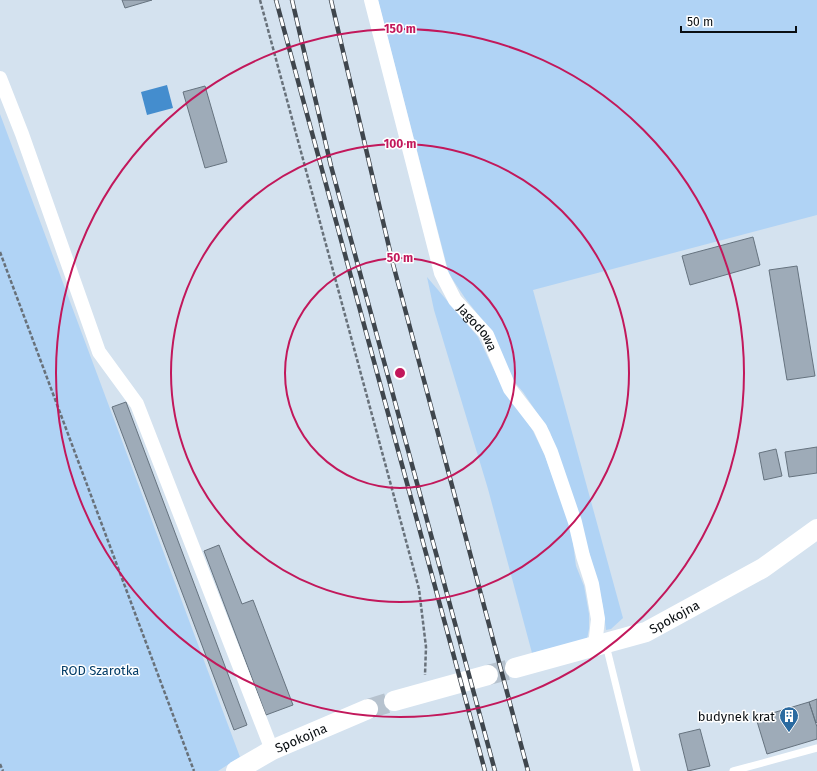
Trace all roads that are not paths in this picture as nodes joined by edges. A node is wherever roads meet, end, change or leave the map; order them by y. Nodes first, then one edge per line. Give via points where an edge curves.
1 (371, 0) edge
2 (0, 78) edge
3 (817, 529) edge
4 (600, 645) junction
5 (515, 668) tunnel mouth
6 (488, 675) tunnel mouth
7 (394, 701) tunnel mouth
8 (368, 710) tunnel mouth
9 (817, 748) edge
10 (272, 750) junction
11 (236, 771) edge
12 (637, 771) edge
13 (733, 771) edge

1 - 4 street, Jagodowa via 441,273 456,300 487,335 510,389 540,428 551,452 575,522 592,584
2 - 10 street via 99,352 137,404
3 - 4 street, Spokojna via 763,568 646,632
4 - 5 street, Spokojna
4 - 12 lane
6 - 7 street
8 - 10 street, Spokojna
9 - 13 lane
10 - 11 street, Spokojna

